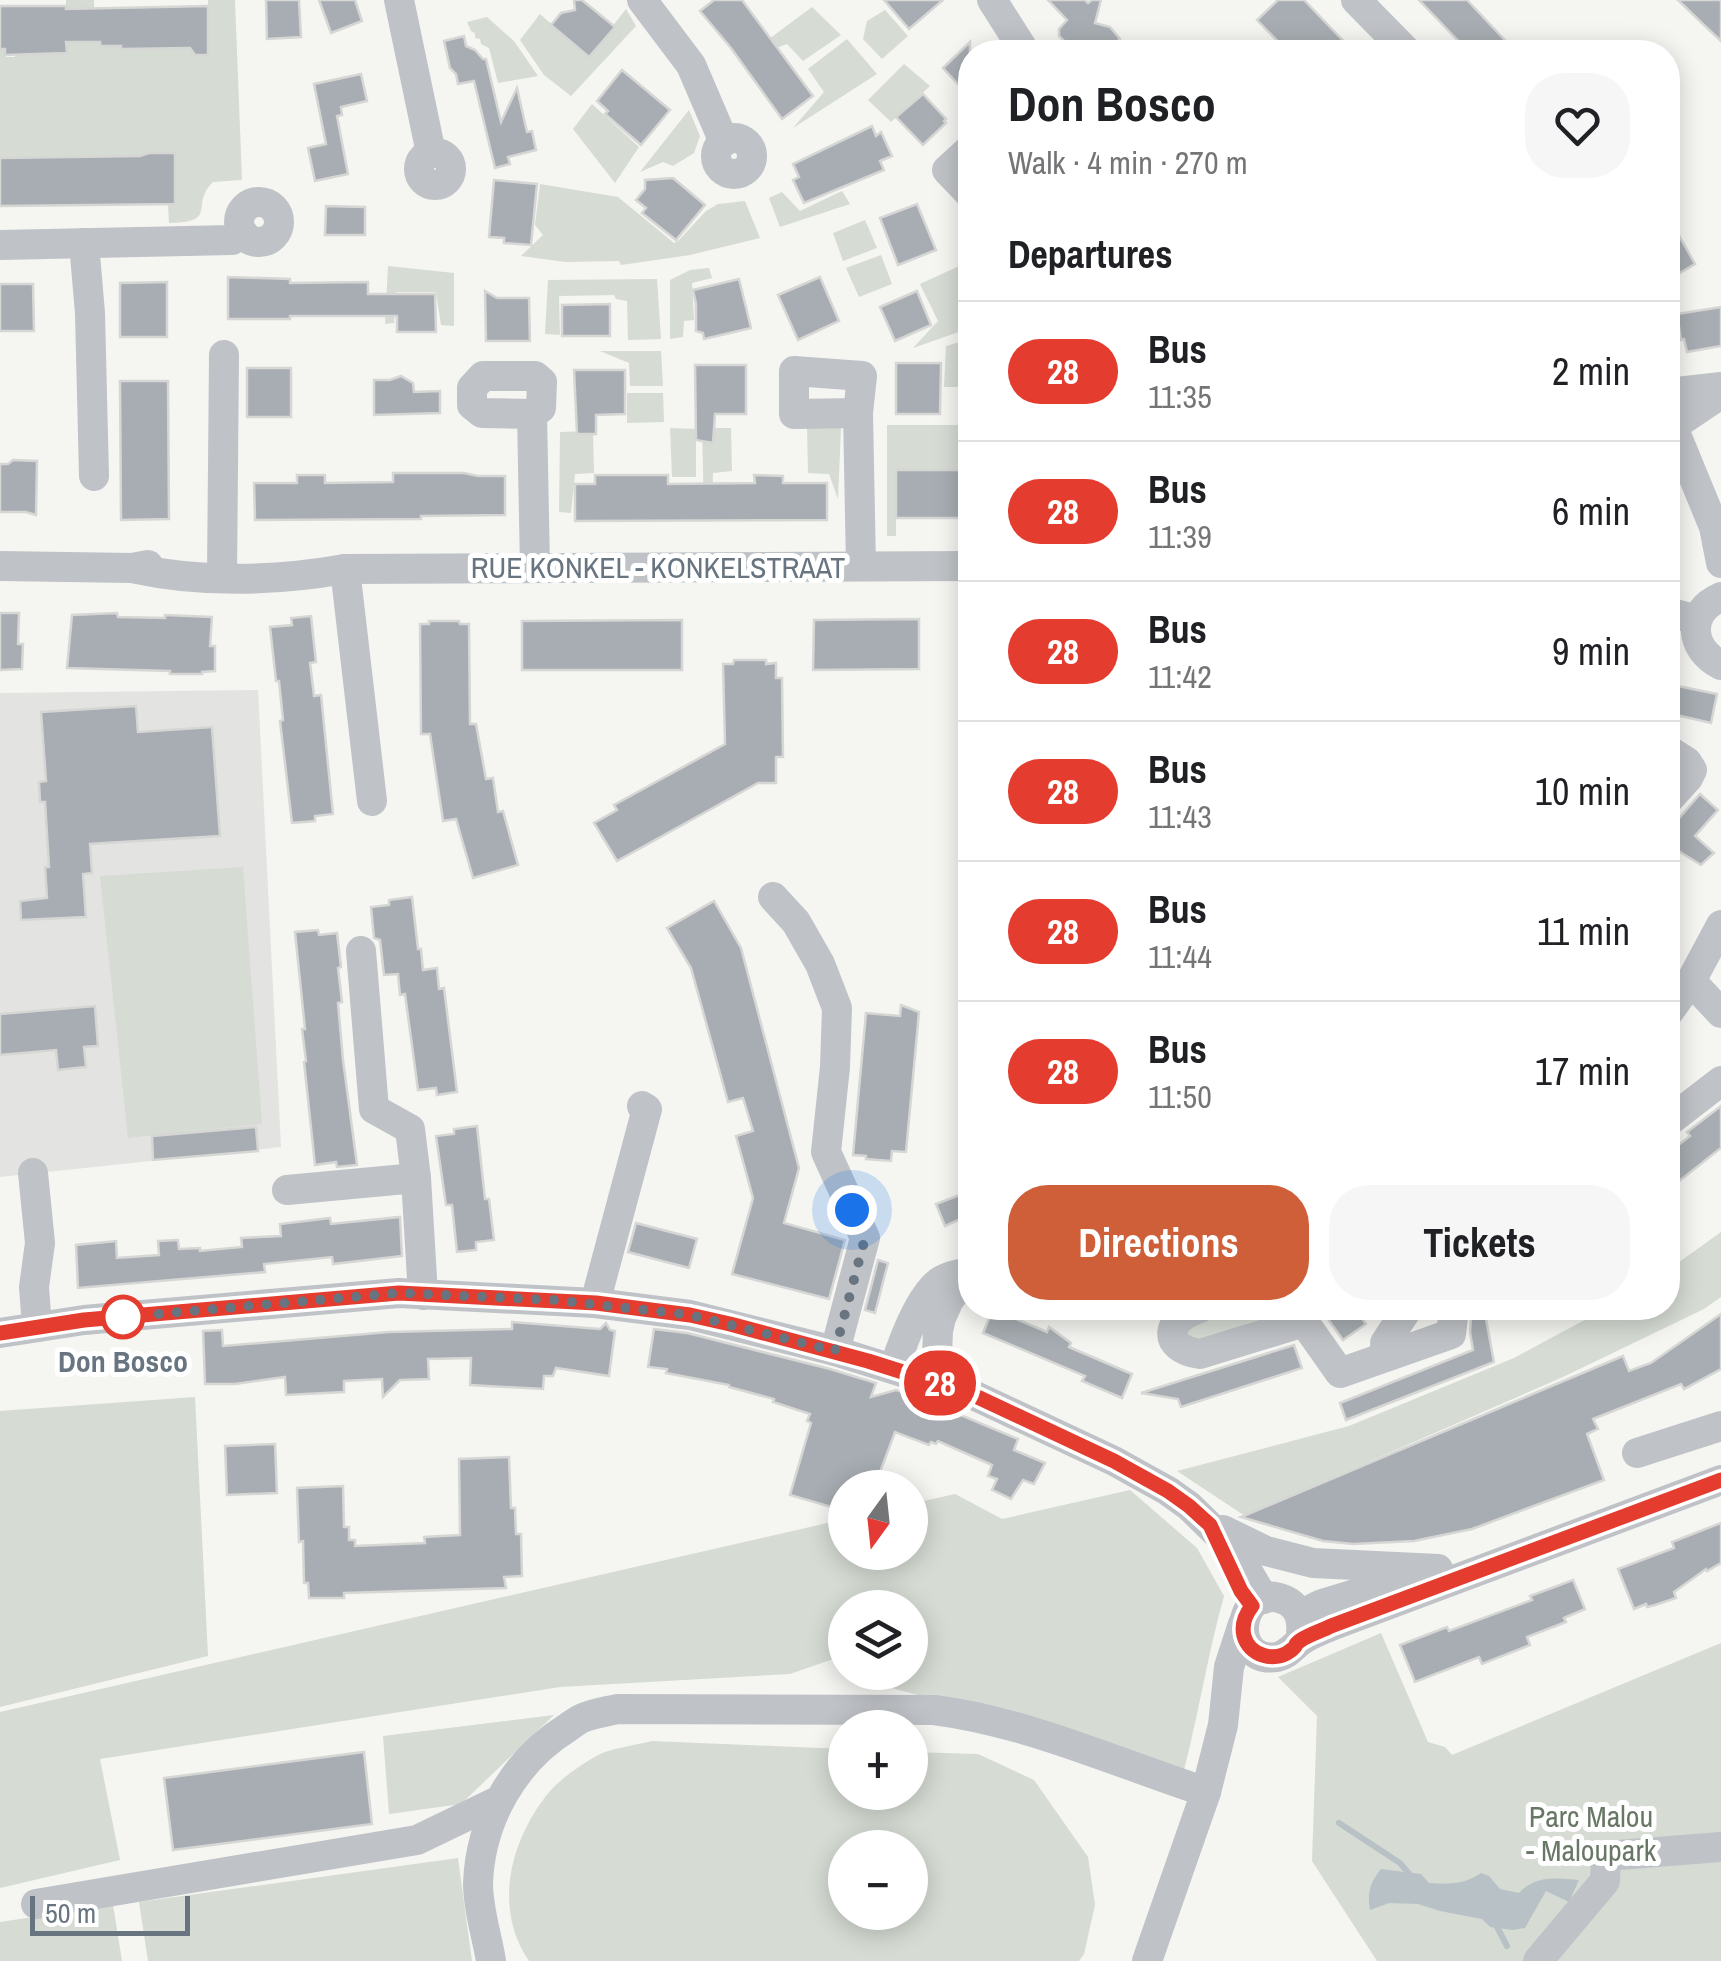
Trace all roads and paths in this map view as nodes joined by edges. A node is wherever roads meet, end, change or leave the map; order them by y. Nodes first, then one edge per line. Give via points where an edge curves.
1 (398, 0) edge
2 (642, 0) edge
3 (992, 0) edge
4 (1356, 0) edge
5 (1017, 40) edge
6 (1395, 40) edge
7 (724, 142) dead end
8 (431, 153) dead end
9 (958, 160) edge
10 (958, 181) edge
11 (242, 233) dead end
12 (84, 243) junction
13 (0, 244) edge
14 (224, 355) dead end
15 (1721, 391) edge
16 (1680, 393) edge
17 (858, 413) dead end
18 (532, 414) dead end
19 (1680, 414) edge
20 (1680, 444) edge
21 (94, 476) dead end
22 (1721, 564) edge
23 (0, 566) edge
24 (861, 566) junction
25 (958, 566) edge
26 (222, 568) junction
27 (536, 568) junction
28 (345, 569) junction
29 (1721, 597) edge
30 (1680, 615) edge
31 (1697, 620) junction
32 (1721, 665) edge
33 (1680, 757) edge
34 (1680, 787) edge
35 (372, 801) dead end
36 (774, 897) dead end
37 (1721, 925) edge
38 (362, 952) dead end
39 (1691, 981) junction
40 (1680, 996) edge
41 (1721, 1013) edge
42 (1721, 1081) edge
43 (642, 1106) dead end
44 (1680, 1113) edge
45 (34, 1173) dead end
46 (416, 1178) junction
47 (287, 1190) dead end
48 (958, 1275) edge
49 (958, 1289) edge
50 (423, 1295) junction
51 (596, 1303) junction
52 (1177, 1320) edge
53 (1287, 1320) edge
54 (1303, 1320) edge
55 (1400, 1320) edge
56 (1453, 1320) edge
57 (37, 1327) junction
58 (0, 1332) edge
59 (835, 1351) junction
60 (1386, 1356) junction
61 (894, 1369) junction
62 (931, 1380) junction
63 (1721, 1426) edge
64 (1637, 1453) dead end
65 (1721, 1463) edge
66 (1721, 1480) edge
67 (1210, 1525) junction
68 (1244, 1538) junction
69 (1438, 1568) junction
70 (1270, 1619) junction
71 (1206, 1792) junction
72 (500, 1800) junction
73 (1721, 1847) edge
74 (36, 1904) dead end
75 (491, 1961) edge
76 (1147, 1961) edge
77 (1538, 1961) edge

1 - 8 street
2 - 7 street via 691,65
3 - 5 street
4 - 6 street
9 - 10 street via 947,170
11 - 12 street via 232,240
12 - 13 street
12 - 21 street
14 - 26 street
15 - 16 street
15 - 19 street
17 - 24 street
18 - 27 street
20 - 22 street via 1714,527
23 - 26 street, RUE KONKEL - KONKELSTRAAT via 132,568 169,576
24 - 25 street, RUE KONKEL - KONKELSTRAAT
24 - 27 street, RUE KONKEL - KONKELSTRAAT
26 - 28 street, RUE KONKEL - KONKELSTRAAT via 304,576
27 - 28 street, RUE KONKEL - KONKELSTRAAT
28 - 35 street
29 - 31 street
30 - 31 street
31 - 32 street via 1703,652
33 - 34 street via 1692,770
36 - 59 street via 820,964 836,1008 826,1152 865,1238
37 - 39 street
38 - 46 street via 374,1109 410,1129
39 - 40 street
39 - 41 street
42 - 44 street
43 - 51 street via 647,1109
45 - 57 street
46 - 47 street
46 - 50 street
48 - 61 street via 930,1290
49 - 62 street via 941,1318
50 - 51 street
50 - 57 street
51 - 59 street via 690,1315
52 - 53 street via 1176,1344 1200,1354
54 - 60 street via 1340,1374
55 - 60 street
56 - 60 street via 1451,1334
57 - 58 street
59 - 61 street
61 - 62 street
62 - 67 street via 1114,1461
63 - 64 street
65 - 69 street
66 - 70 street via 1331,1626
67 - 68 street
67 - 70 street via 1241,1591
68 - 69 street via 1313,1563
68 - 70 street via 1269,1577
69 - 70 street
70 - 71 street via 1230,1667
71 - 72 street via 970,1715 618,1709 585,1716 544,1742
71 - 76 street
72 - 74 street via 418,1840
72 - 75 street via 480,1856 478,1889
73 - 77 street via 1606,1856 1606,1881

